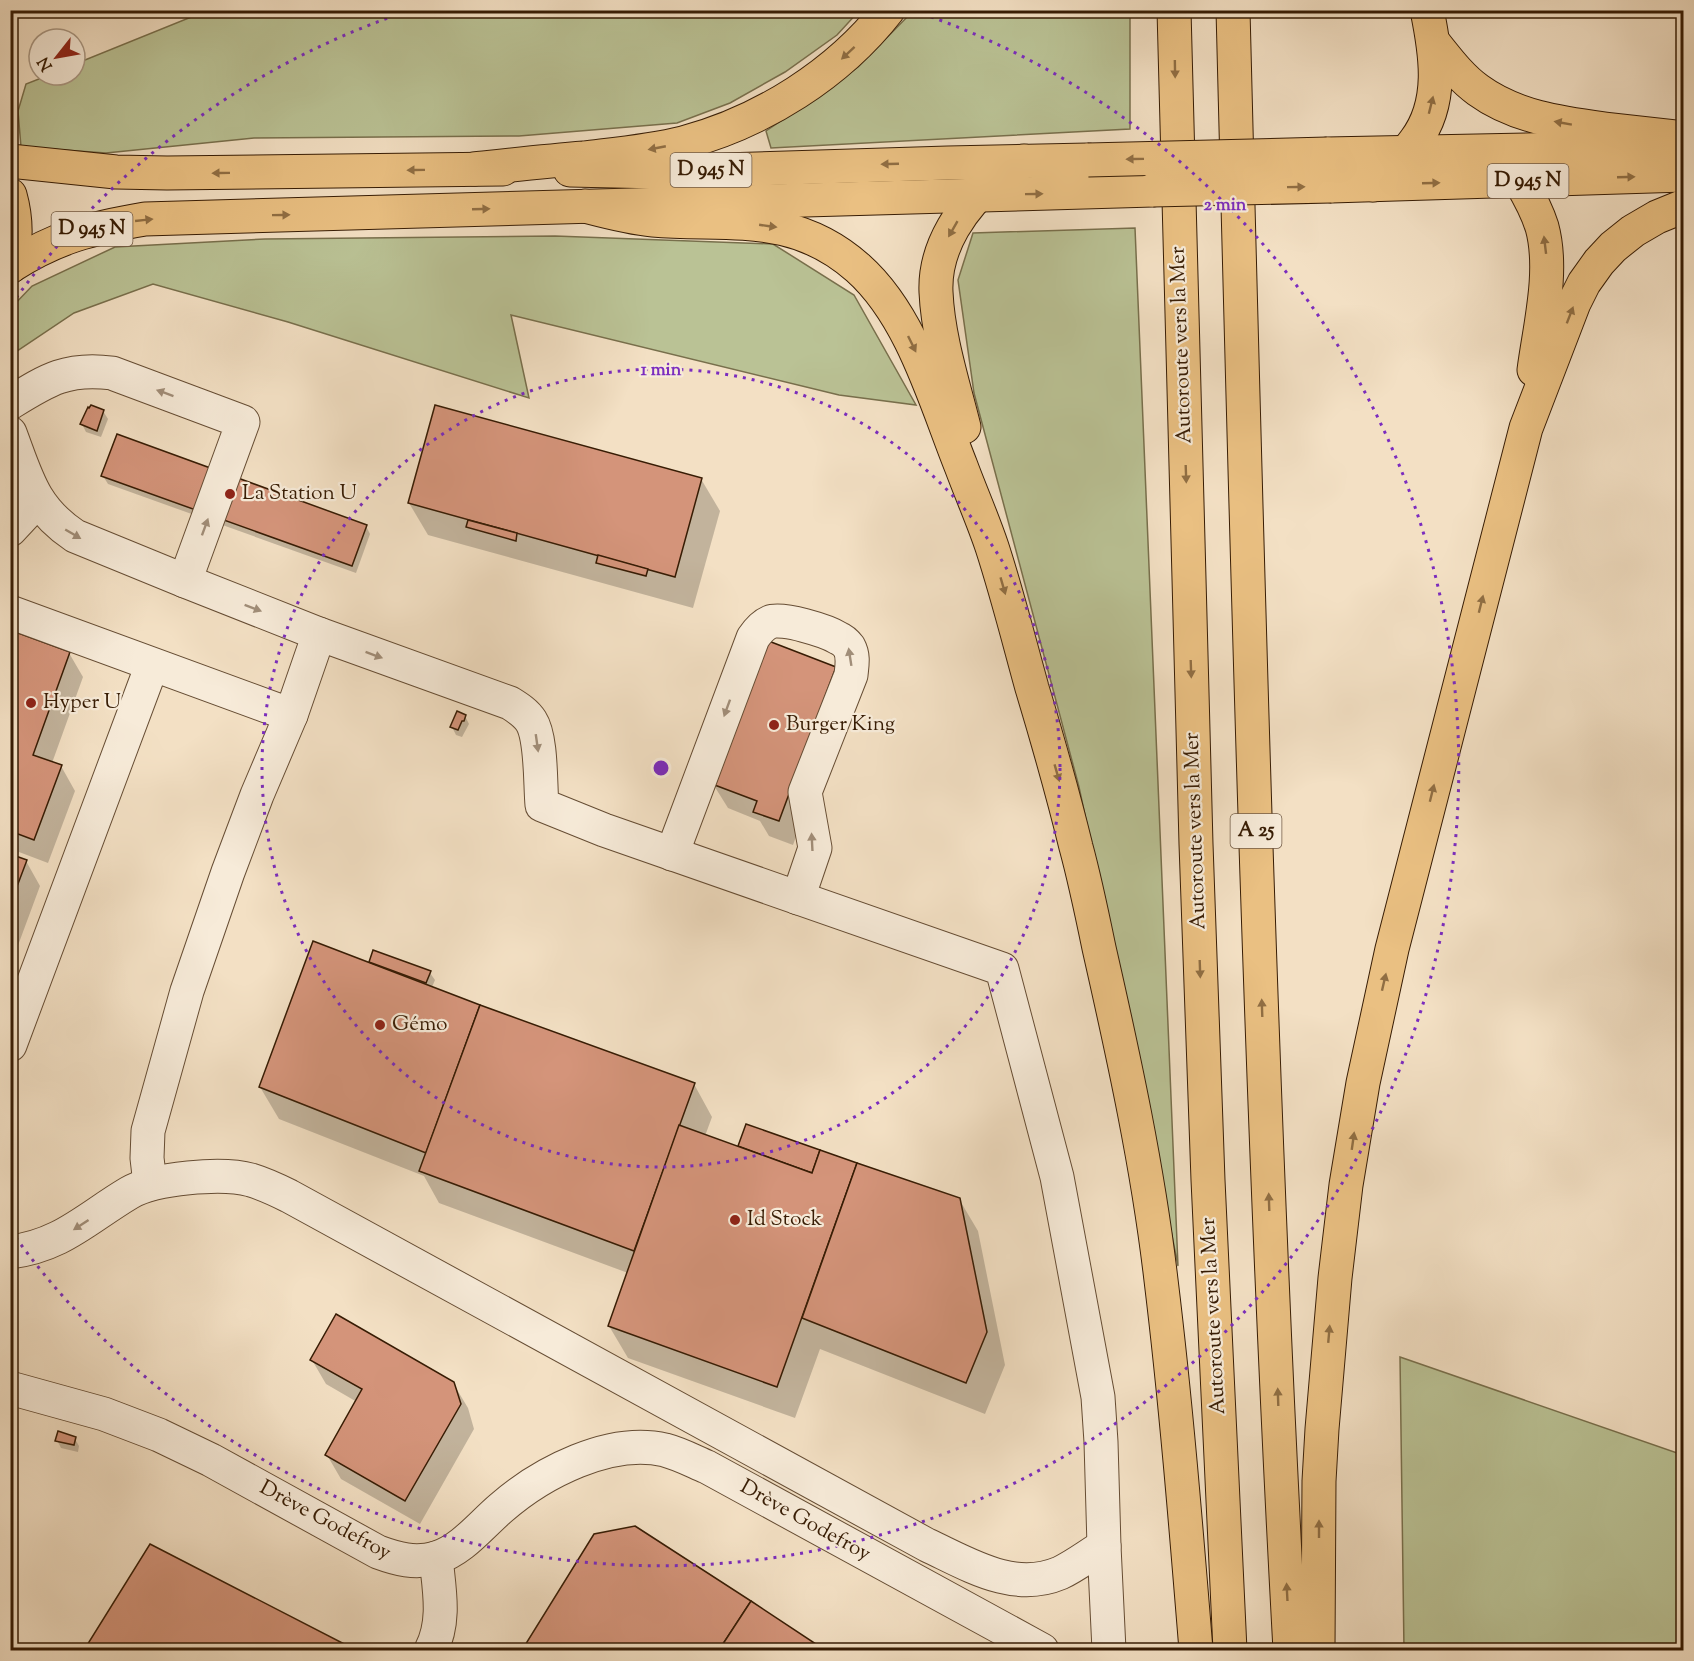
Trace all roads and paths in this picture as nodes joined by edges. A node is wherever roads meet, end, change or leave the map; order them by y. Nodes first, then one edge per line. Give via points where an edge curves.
1 (888, 10) edge
2 (1174, 10) edge
3 (1233, 10) edge
4 (1427, 10) edge
5 (1434, 43) junction
6 (1683, 138) edge
7 (1683, 146) edge
8 (1495, 150) junction
9 (1407, 152) junction
10 (10, 161) edge
11 (1024, 161) junction
12 (474, 169) junction
13 (1683, 175) edge
14 (1520, 181) junction
15 (1373, 185) junction
16 (10, 195) edge
17 (978, 195) junction
18 (585, 206) junction
19 (1683, 206) edge
20 (11, 267) edge
21 (10, 403) edge
22 (1526, 428) junction
23 (10, 434) edge
24 (38, 500) junction
25 (10, 530) edge
26 (992, 545) junction
27 (185, 581) junction
28 (10, 612) edge
29 (319, 634) junction
30 (152, 665) junction
31 (291, 715) junction
32 (672, 854) junction
33 (798, 898) junction
34 (10, 1045) edge
35 (140, 1188) junction
36 (10, 1252) edge
37 (10, 1388) edge
38 (1104, 1546) junction
39 (436, 1558) junction
40 (436, 1649) edge
41 (1042, 1650) edge
42 (1110, 1650) edge
43 (1196, 1650) edge
44 (1230, 1650) edge
45 (1290, 1650) edge
46 (1318, 1650) edge

1 -> 12 main road via 815,80 766,110 714,134 637,152
2 -> 44 main road, Autoroute vers la Mer via 1196,855
45 -> 3 main road, A 25 via 1266,1123
4 - 5 main road
6 -> 5 main road via 1558,122 1517,111 1477,89
9 -> 5 main road via 1422,130 1432,102 1436,84
7 - 8 main road, D 945 N
8 - 9 main road, D 945 N
8 - 14 main road
9 -> 11 main road, D 945 N, bridge
9 - 15 main road
12 -> 10 main road, D 945 N via 167,173
11 -> 12 main road, D 945 N via 659,172
11 - 17 main road
14 -> 13 main road, D 945 N
15 -> 14 main road, D 945 N
22 -> 14 main road via 1547,265 1542,226
17 -> 15 main road, D 945 N, bridge
16 - 20 main road via 16,229
17 - 18 main road, D 945 N
17 -> 26 main road via 948,236 936,289 942,335
20 -> 18 main road, D 945 N via 35,251 70,236 145,219
18 -> 26 main road via 654,220 774,226 817,241 858,268 886,300 910,340
22 -> 19 main road via 1584,283 1613,247 1633,231
27 -> 21 street via 243,422 112,373 93,370 59,376
46 -> 22 main road via 1319,1481 1326,1371 1362,1083 1392,949
23 - 24 street
24 - 25 street
24 -> 27 street via 59,525 75,536
26 -> 43 main road via 1077,850 1138,1131 1162,1290
27 -> 29 street
28 - 30 street
29 - 31 street
29 -> 32 street via 518,708 531,721 538,741 542,805
30 - 31 street
30 - 34 street
31 - 35 street via 232,861 187,991 148,1131
32 - 33 street
33 -> 32 street via 815,848 805,792 851,675 850,649 837,636 786,620 770,622 757,632
33 - 38 street via 1002,969 1057,1177 1098,1397
35 -> 36 street via 46,1245
35 - 38 street via 183,1179 230,1177 249,1179 289,1196 927,1545 984,1571 1007,1579 1042,1578 1059,1573
37 - 39 street, Drève Godefroy via 104,1414 159,1435 378,1552 405,1561
38 - 42 street
39 - 40 street via 441,1618
39 - 41 street, Drève Godefroy via 451,1551 519,1493 553,1471 618,1449 664,1450 707,1467

